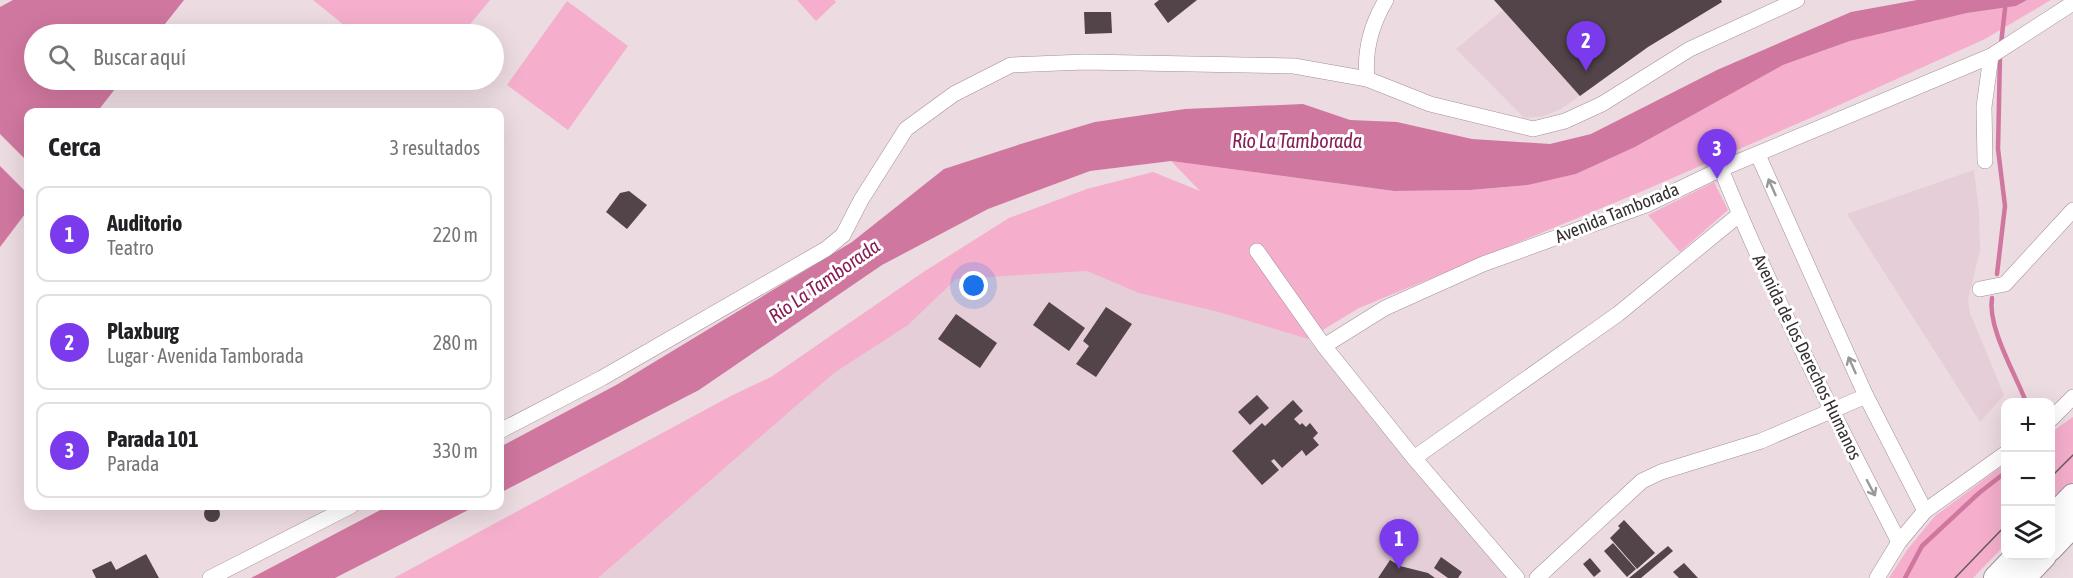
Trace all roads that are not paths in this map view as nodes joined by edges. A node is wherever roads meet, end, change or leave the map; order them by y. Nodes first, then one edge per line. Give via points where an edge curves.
1 (1386, 0) edge
2 (1797, 0) edge
3 (2073, 3) edge
4 (1998, 52) junction
5 (1367, 79) junction
6 (1758, 155) junction
7 (1985, 161) dead end
8 (1721, 169) junction
9 (2073, 210) edge
10 (1740, 214) junction
11 (1257, 251) dead end
12 (1980, 289) dead end
13 (1324, 346) junction
14 (1866, 396) junction
15 (2073, 397) edge
16 (1831, 411) junction
17 (2055, 415) edge
18 (504, 429) edge
19 (2001, 457) edge
20 (1414, 458) junction
21 (2073, 496) edge
22 (343, 510) edge
23 (1925, 511) junction
24 (2055, 515) edge
25 (2073, 525) edge
26 (1899, 542) junction
27 (2055, 544) edge
28 (2012, 560) edge
29 (2039, 560) edge
30 (210, 578) edge
31 (1517, 578) edge
32 (1537, 578) edge
33 (1877, 578) edge
34 (1996, 578) edge
35 (2023, 578) edge

1 - 5 street via 1372,28 1365,64
2 - 5 street via 1690,49 1602,104 1565,121 1533,129 1430,104
3 - 4 street, Avenida Tamborada
4 - 6 street, Avenida Tamborada
4 - 7 street via 1984,107
5 - 18 street via 1294,66 1085,62 1011,65 954,94 906,129 843,235 826,249 602,378
6 - 8 street, Avenida Tamborada
14 -> 6 street, Avenida de los Derechos Humanos
8 - 10 street, Avenida de los Derechos Humanos
8 - 13 street, Avenida Tamborada via 1646,205 1472,268 1385,308
9 - 12 street via 2005,284
10 - 16 street, Avenida de los Derechos Humanos
10 - 20 street via 1618,314
11 - 13 street
13 - 20 street
14 - 16 street
14 - 23 street, Avenida de los Derechos Humanos
15 - 17 street
16 -> 26 street, Avenida de los Derechos Humanos
16 - 32 street via 1761,441 1642,481
19 - 23 street
20 - 31 street
21 - 24 highway
22 - 30 street
23 - 26 street
25 - 27 highway
26 - 33 street
28 - 34 highway
29 - 35 highway

